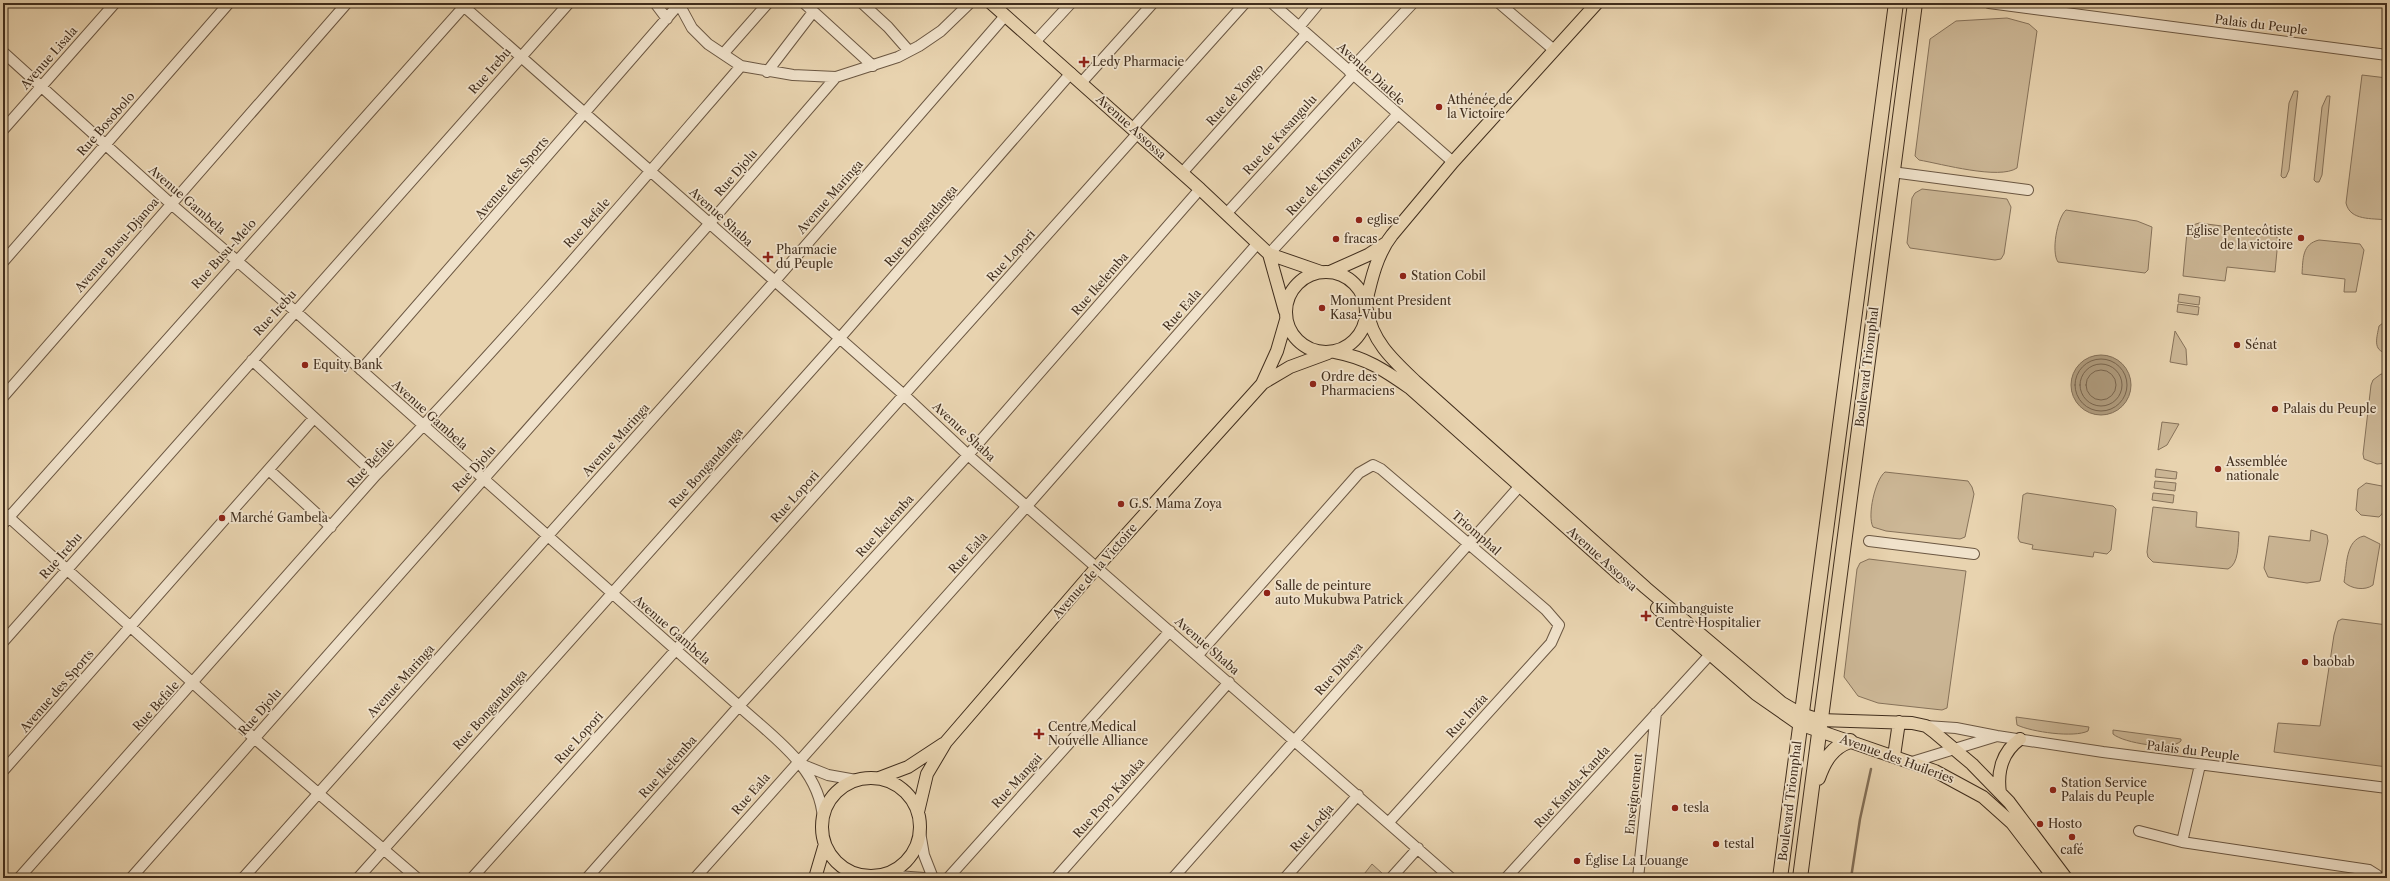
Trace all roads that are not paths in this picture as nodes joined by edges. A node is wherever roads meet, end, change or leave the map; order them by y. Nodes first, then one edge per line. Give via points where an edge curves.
1 (115, 3) edge
2 (229, 3) edge
3 (347, 3) edge
4 (569, 3) edge
5 (655, 3) edge
6 (768, 3) edge
7 (804, 3) edge
8 (862, 3) edge
9 (970, 3) edge
10 (991, 3) edge
11 (1071, 3) edge
12 (1153, 3) edge
13 (1245, 3) edge
14 (1272, 3) edge
15 (1319, 3) edge
16 (1413, 3) edge
17 (1499, 3) edge
18 (1597, 3) edge
19 (1896, 3) edge
20 (1915, 3) edge
21 (1989, 3) edge
22 (464, 4) edge
23 (680, 4) edge
24 (813, 12) junction
25 (1005, 16) junction
26 (667, 19) junction
27 (1303, 30) junction
28 (1036, 42) junction
29 (1554, 50) junction
30 (909, 51) junction
31 (3, 52) edge
32 (723, 54) junction
33 (521, 55) junction
34 (2387, 55) edge
35 (740, 66) junction
36 (873, 66) junction
37 (768, 72) junction
38 (1071, 73) junction
39 (1351, 73) junction
40 (836, 77) junction
41 (1081, 83) junction
42 (41, 86) junction
43 (586, 113) junction
44 (1397, 115) junction
45 (3, 130) edge
46 (1134, 131) junction
47 (105, 145) junction
48 (1453, 162) junction
49 (651, 171) junction
50 (1892, 172) junction
51 (1182, 173) junction
52 (1200, 189) junction
53 (2028, 190) dead end
54 (170, 203) junction
55 (1227, 213) junction
56 (709, 224) junction
57 (1258, 243) junction
58 (1386, 243) junction
59 (1269, 254) junction
60 (236, 259) junction
61 (3, 262) edge
62 (1326, 272) junction
63 (774, 282) junction
64 (1366, 307) junction
65 (295, 311) junction
66 (1286, 318) junction
67 (840, 339) junction
68 (1332, 352) junction
69 (252, 360) junction
70 (361, 370) junction
71 (1262, 384) junction
72 (1413, 385) junction
73 (904, 395) junction
74 (3, 396) edge
75 (314, 418) junction
76 (424, 426) junction
77 (968, 455) junction
78 (269, 470) junction
79 (376, 475) junction
80 (483, 479) junction
81 (1523, 482) junction
82 (1027, 506) junction
83 (5, 518) edge
84 (331, 527) junction
85 (547, 536) junction
86 (1869, 541) dead end
87 (1468, 543) junction
88 (1974, 554) dead end
89 (1097, 567) junction
90 (67, 570) junction
91 (611, 593) junction
92 (1559, 625) joint
93 (130, 628) junction
94 (1170, 631) junction
95 (3, 642) edge
96 (675, 650) junction
97 (1713, 651) junction
98 (1198, 655) junction
99 (1229, 682) junction
100 (193, 684) junction
101 (739, 706) junction
102 (1656, 713) junction
103 (1800, 719) junction
104 (1899, 722) junction
105 (1820, 726) junction
106 (1926, 726) junction
107 (1996, 736) junction
108 (254, 738) junction
109 (1295, 739) junction
110 (2020, 739) junction
111 (1850, 741) junction
112 (946, 742) junction
113 (1954, 748) junction
114 (1894, 756) junction
115 (1912, 762) junction
116 (801, 763) junction
117 (2200, 765) junction
118 (3, 771) edge
119 (879, 778) junction
120 (856, 780) junction
121 (2387, 788) edge
122 (318, 793) junction
123 (2000, 793) junction
124 (1358, 794) junction
125 (1811, 799) junction
126 (918, 812) junction
127 (823, 819) junction
128 (1389, 822) junction
129 (2139, 831) dead end
130 (920, 832) junction
131 (2030, 838) junction
132 (2182, 842) junction
133 (825, 844) junction
134 (384, 848) junction
135 (1418, 848) junction
136 (883, 874) junction
137 (861, 877) edge
138 (20, 878) edge
139 (131, 878) edge
140 (244, 878) edge
141 (358, 878) edge
142 (417, 878) edge
143 (472, 878) edge
144 (587, 878) edge
145 (695, 878) edge
146 (815, 878) edge
147 (924, 878) edge
148 (933, 878) edge
149 (948, 878) edge
150 (1056, 878) edge
151 (1173, 878) edge
152 (1285, 878) edge
153 (1391, 878) edge
154 (1452, 878) edge
155 (1506, 878) edge
156 (1638, 878) edge
157 (1780, 878) edge
158 (1800, 878) edge
159 (2054, 878) edge
160 (2066, 878) edge
161 (2378, 878) edge

1 - 42 street, Avenue Lisala
2 - 47 street, Rue Bosobolo
3 - 54 street, Avenue Busu-Djanoa
4 - 33 street, Rue Irebu
5 - 26 street
6 - 32 street
7 - 24 street
8 - 30 street via 888,26
9 - 30 street via 941,31
10 - 25 main road, Avenue Assossa
11 - 28 street
12 - 41 street
13 - 46 street, Rue Lopori
14 - 27 street, Avenue Dialele
15 - 27 street, Rue de Yongo
16 - 39 street, Rue de Kasangulu
17 - 29 street
18 - 29 main road
19 - 103 highway, Boulevard Triomphal
20 - 50 highway, Boulevard Triomphal
21 - 34 street, Palais du Peuple
22 - 33 street, Avenue Shaba
22 - 60 street, Rue Busu-Melo
23 - 26 street, Avenue des Sports
23 - 32 street via 692,28
24 - 36 street
24 - 37 street
25 - 28 main road, Avenue Assossa
25 - 63 street, Avenue Maringa
26 - 43 street, Avenue des Sports
27 - 39 street, Avenue Dialele
27 - 51 street, Rue de Yongo
28 - 38 main road, Avenue Assossa
29 - 48 main road
30 - 36 street
31 - 42 street, Avenue Gambela
32 - 35 street
33 - 43 street, Avenue Shaba
33 - 65 street, Rue Irebu
35 - 37 street
35 - 49 street, Rue Befale
36 - 40 street
37 - 40 street
38 - 41 main road, Avenue Assossa
38 - 67 street, Rue Bongandanga
39 - 44 street, Avenue Dialele
39 - 55 street, Rue de Kasangulu
40 - 56 street, Rue Djolu
41 - 46 main road, Avenue Assossa
42 - 45 street, Avenue Lisala
42 - 47 street, Avenue Gambela
43 - 49 street, Avenue Shaba
43 - 70 street, Avenue des Sports
44 - 48 street, Avenue Dialele
44 - 59 street, Rue de Kimwenza
46 - 51 main road, Avenue Assossa
46 - 73 street, Rue Lopori
47 - 54 street, Avenue Gambela
47 - 61 street, Rue Bosobolo
48 - 58 main road
49 - 56 street, Avenue Shaba
49 - 76 street, Rue Befale
50 - 53 street
50 - 105 highway, Boulevard Triomphal
51 - 52 main road, Avenue Assossa
52 - 55 main road, Avenue Assossa
52 - 77 street, Rue Ikelemba
54 - 60 street, Avenue Gambela
54 - 74 street, Avenue Busu-Djanoa
55 - 57 main road, Avenue Assossa
56 - 63 street, Avenue Shaba
56 - 80 street, Rue Djolu
57 - 59 main road, Avenue Assossa
57 - 82 street, Rue Eala
58 - 62 main road via 1362,257
58 - 64 main road via 1375,269
59 - 62 main road
59 - 66 main road
60 - 65 street, Avenue Gambela
60 - 83 street, Rue Busu-Melo
62 - 64 main road via 1349,279 1362,294
62 - 66 main road via 1309,275 1299,282 1291,292
63 - 67 street, Avenue Shaba
63 - 85 street, Avenue Maringa
64 - 68 main road via 1364,326 1356,340
64 - 72 main road via 1372,329 1383,349
65 - 69 street, Rue Irebu
65 - 70 street, Avenue Gambela
66 - 68 main road via 1290,331 1306,348 1318,352
66 - 71 main road via 1277,351
67 - 73 street, Avenue Shaba
67 - 91 street, Rue Bongandanga
68 - 71 main road via 1290,366
68 - 72 main road via 1364,359
69 - 75 street
69 - 90 street, Rue Irebu
70 - 76 street, Avenue Gambela
71 - 89 main road, Avenue de la Victoire
72 - 81 main road, Avenue Assossa
73 - 77 street, Avenue Shaba
73 - 96 street, Rue Lopori
75 - 78 street, Avenue des Sports
75 - 79 street
76 - 79 street, Rue Befale
76 - 80 street, Avenue Gambela
77 - 82 street, Avenue Shaba
77 - 101 street, Rue Ikelemba
78 - 84 street
78 - 93 street, Avenue des Sports
79 - 84 street, Rue Befale
80 - 85 street, Avenue Gambela
80 - 108 street, Rue Djolu
81 - 87 street, Rue Dibaya
81 - 97 main road, Avenue Assossa
82 - 89 street, Avenue Shaba
82 - 116 street, Rue Eala
83 - 90 street
84 - 100 street, Rue Befale
85 - 91 street, Avenue Gambela
85 - 122 street, Avenue Maringa
86 - 88 street
87 - 92 street, Triomphal via 1546,610
87 - 98 street, Triomphal via 1373,465 1359,473
87 - 109 street, Rue Dibaya
89 - 94 street, Avenue Shaba
89 - 112 main road, Avenue de la Victoire
90 - 93 street
90 - 95 street, Rue Irebu
91 - 96 street, Avenue Gambela
91 - 134 street, Rue Bongandanga
92 - 128 street, Rue Inzia via 1550,643
93 - 100 street
93 - 118 street, Avenue des Sports
94 - 98 street, Avenue Shaba
94 - 149 street, Rue Mangai
96 - 101 street, Avenue Gambela
96 - 143 street, Rue Lopori
97 - 102 street, Rue Kanda-Kanda
97 - 103 main road, Avenue Assossa
98 - 99 street, Avenue Shaba
99 - 109 street, Avenue Shaba
99 - 150 street, Rue Popo Kabaka
100 - 108 street
100 - 138 street, Rue Befale
101 - 116 street, Avenue Gambela
101 - 144 street, Rue Ikelemba
102 - 155 street, Rue Kanda-Kanda
102 - 156 street, Enseignement
103 - 105 main road, Avenue Assossa
103 - 157 highway, Boulevard Triomphal
104 - 105 main road, Avenue des Huileries
104 - 106 main road, Avenue des Huileries
104 - 114 main road
105 - 111 main road, Avenue des Huileries
105 - 125 highway, Boulevard Triomphal
106 - 107 street, Palais du Peuple via 1956,728
106 - 113 main road, Avenue des Huileries
107 - 110 street, Palais du Peuple
107 - 113 street, Palais du Peuple
108 - 122 street
108 - 139 street, Rue Djolu
109 - 124 street, Avenue Shaba
109 - 151 street, Rue Dibaya
110 - 117 street, Palais du Peuple
110 - 123 main road via 2009,747 2004,757
111 - 114 main road, Avenue des Huileries
111 - 125 highway via 1836,748 1828,756
112 - 119 main road via 908,767
112 - 126 main road via 927,774
113 - 115 street, Palais du Peuple
113 - 123 main road, Avenue des Huileries
114 - 115 main road, Avenue des Huileries
115 - 131 main road, Avenue des Huileries via 1953,779 1983,797
116 - 120 street via 828,775
116 - 127 street via 818,790
116 - 145 street, Rue Eala
117 - 121 street, Palais du Peuple
117 - 132 street
119 - 120 main road
119 - 126 main road via 890,781 908,793
120 - 127 main road via 840,789 829,802
122 - 134 street
122 - 140 street, Avenue Maringa
123 - 131 main road, Avenue des Huileries via 2017,810
124 - 128 street, Avenue Shaba
124 - 152 street, Rue Lodja
125 - 158 highway, Boulevard Triomphal
126 - 130 main road
127 - 133 main road
128 - 135 street, Avenue Shaba
129 - 132 street
130 - 136 main road via 916,847 908,859 897,869
130 - 148 street via 924,855
131 - 159 main road, Avenue des Huileries
131 - 160 main road, Avenue des Huileries
132 - 161 street via 2369,870
133 - 137 main road via 841,866
133 - 146 main road
134 - 141 street, Rue Bongandanga
134 - 142 street
135 - 153 street
135 - 154 street, Avenue Shaba
136 - 137 main road
136 - 147 street

